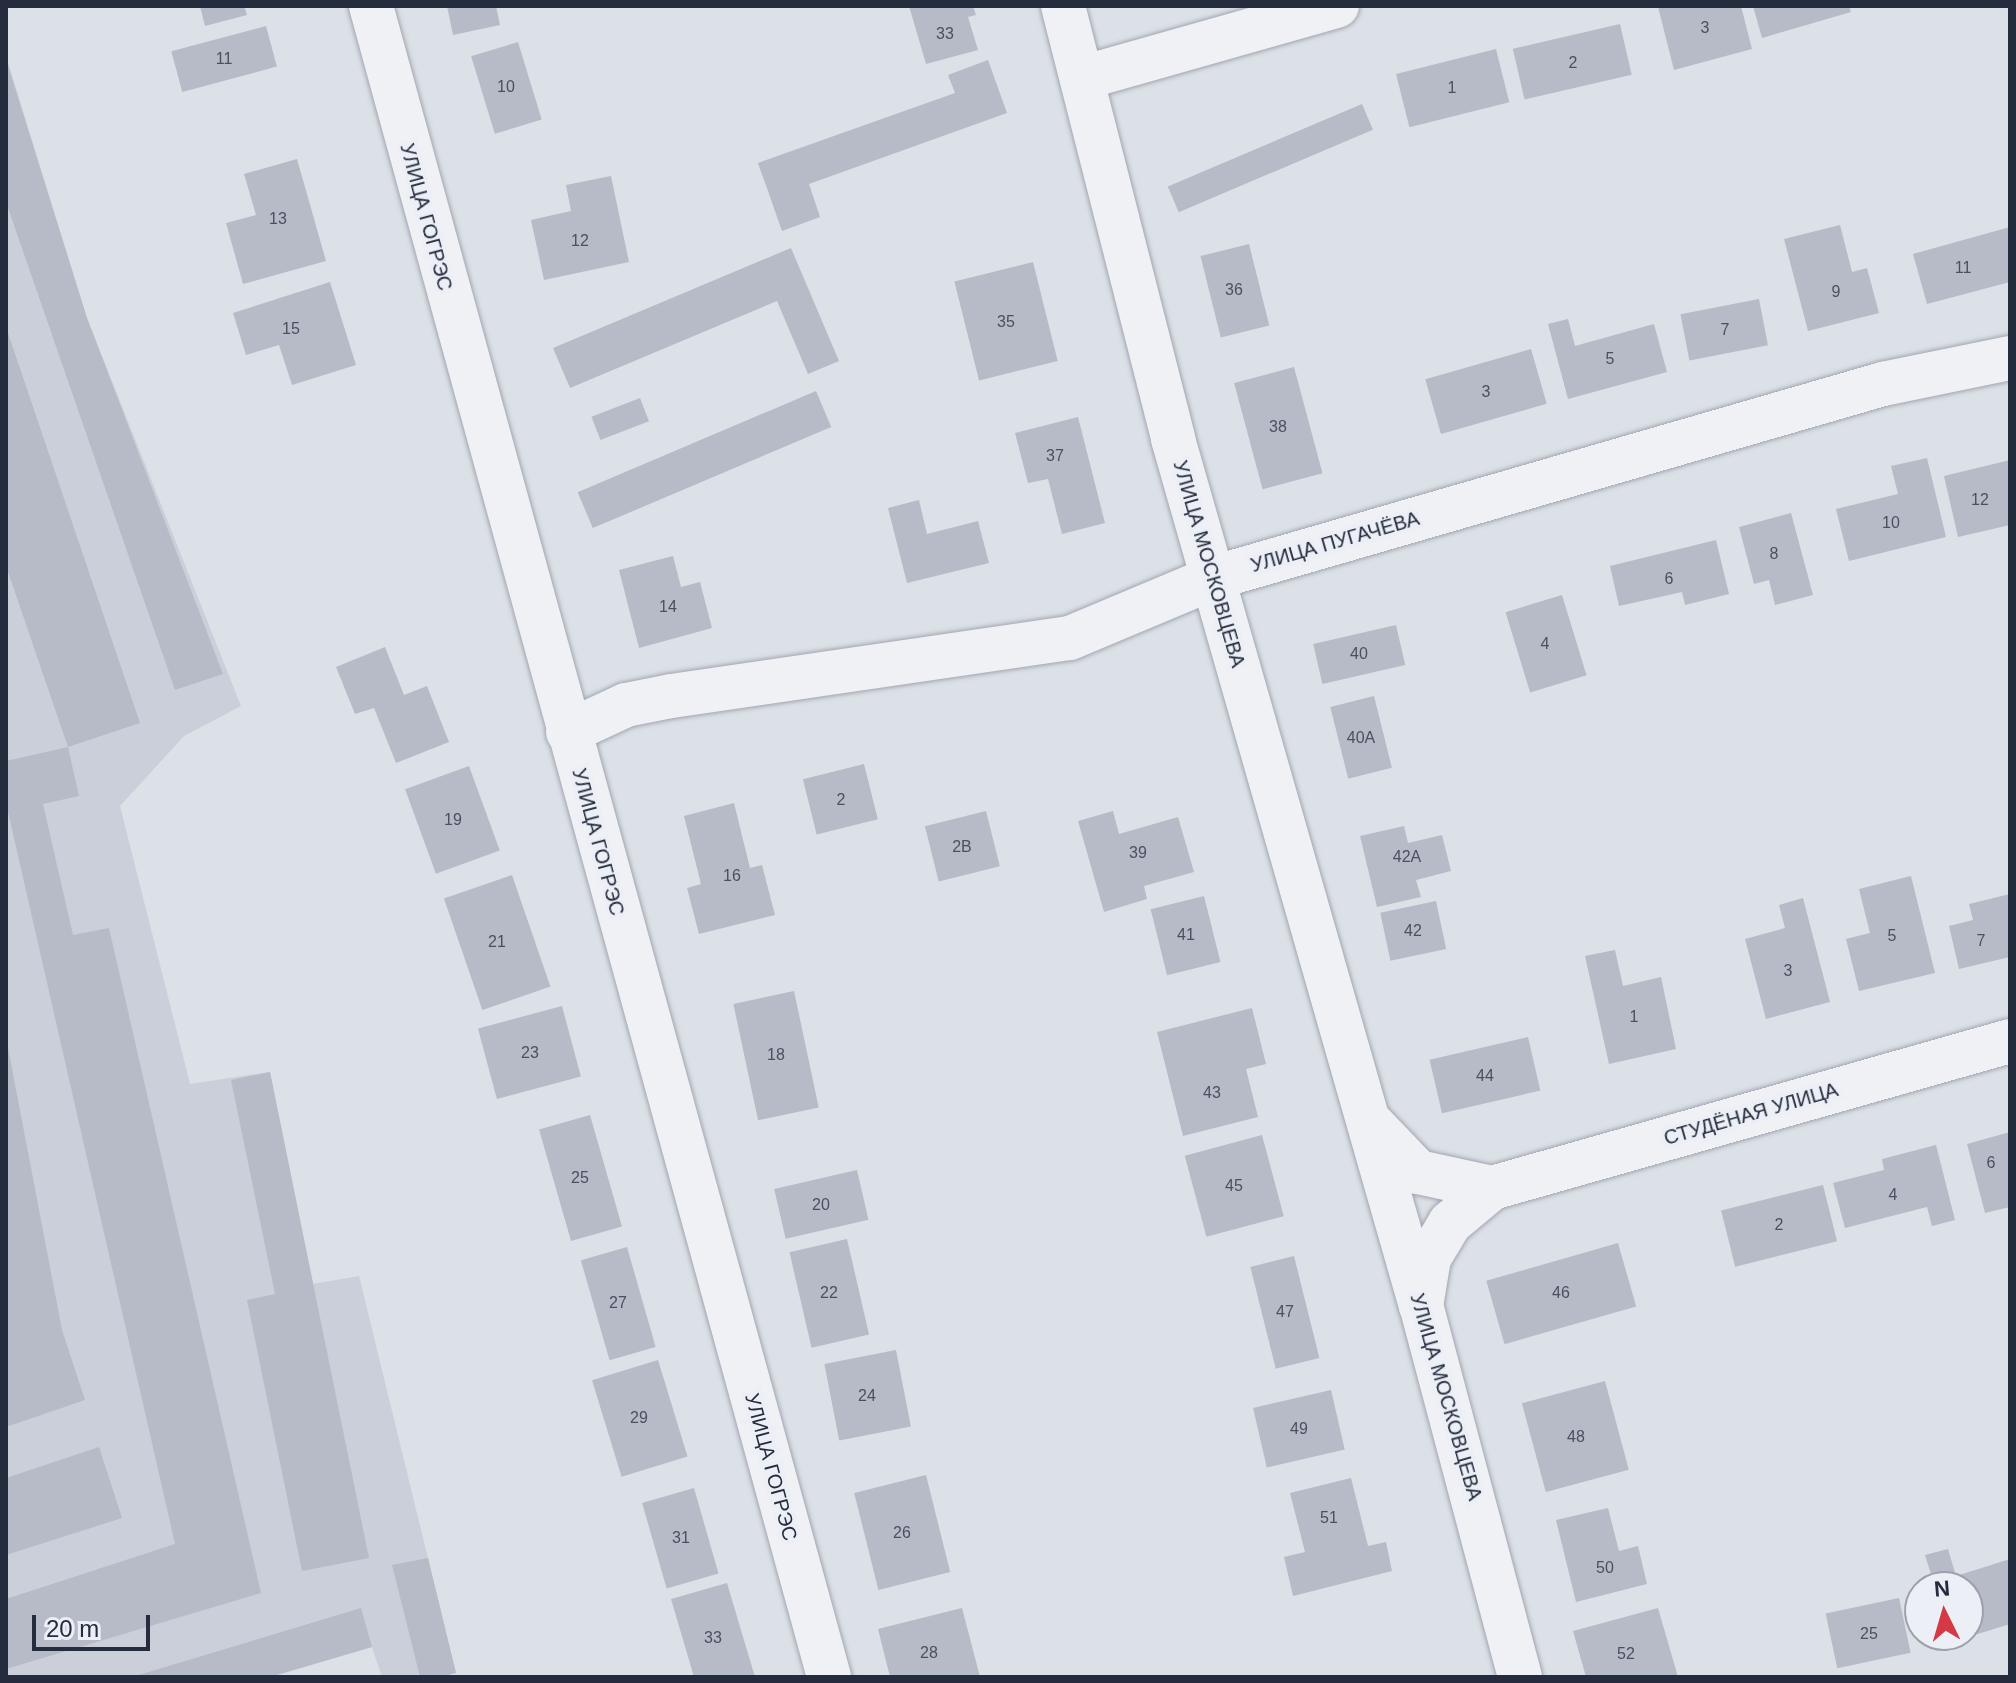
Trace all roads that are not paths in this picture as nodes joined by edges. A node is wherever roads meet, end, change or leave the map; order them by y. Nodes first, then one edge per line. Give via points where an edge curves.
1 (371, 6) edge
2 (1063, 6) edge
3 (1337, 6) edge
4 (1082, 78) junction
5 (2010, 358) edge
6 (1213, 578) junction
7 (568, 732) junction
8 (2010, 1041) edge
9 (1368, 1118) junction
10 (1492, 1188) junction
11 (1421, 1306) junction
12 (829, 1677) edge
13 (1520, 1677) edge

1 - 7 street, УЛИЦА ГОГРЭС
2 - 4 street, УЛИЦА МОСКОВЦЕВА
3 - 4 street
4 - 6 street, УЛИЦА МОСКОВЦЕВА
5 - 6 street, УЛИЦА ПУГАЧЁВА via 1883,384
6 - 7 street, УЛИЦА ПУГАЧЁВА via 1070,638 641,702
6 - 9 street, УЛИЦА МОСКОВЦЕВА
7 - 12 street, УЛИЦА ГОГРЭС
8 - 10 street, СТУДЁНАЯ УЛИЦА
9 - 10 street, УЛИЦА МОСКОВЦЕВА via 1418,1172
9 - 11 street, УЛИЦА МОСКОВЦЕВА
10 - 11 street via 1450,1223 1429,1258
11 - 13 street, УЛИЦА МОСКОВЦЕВА

